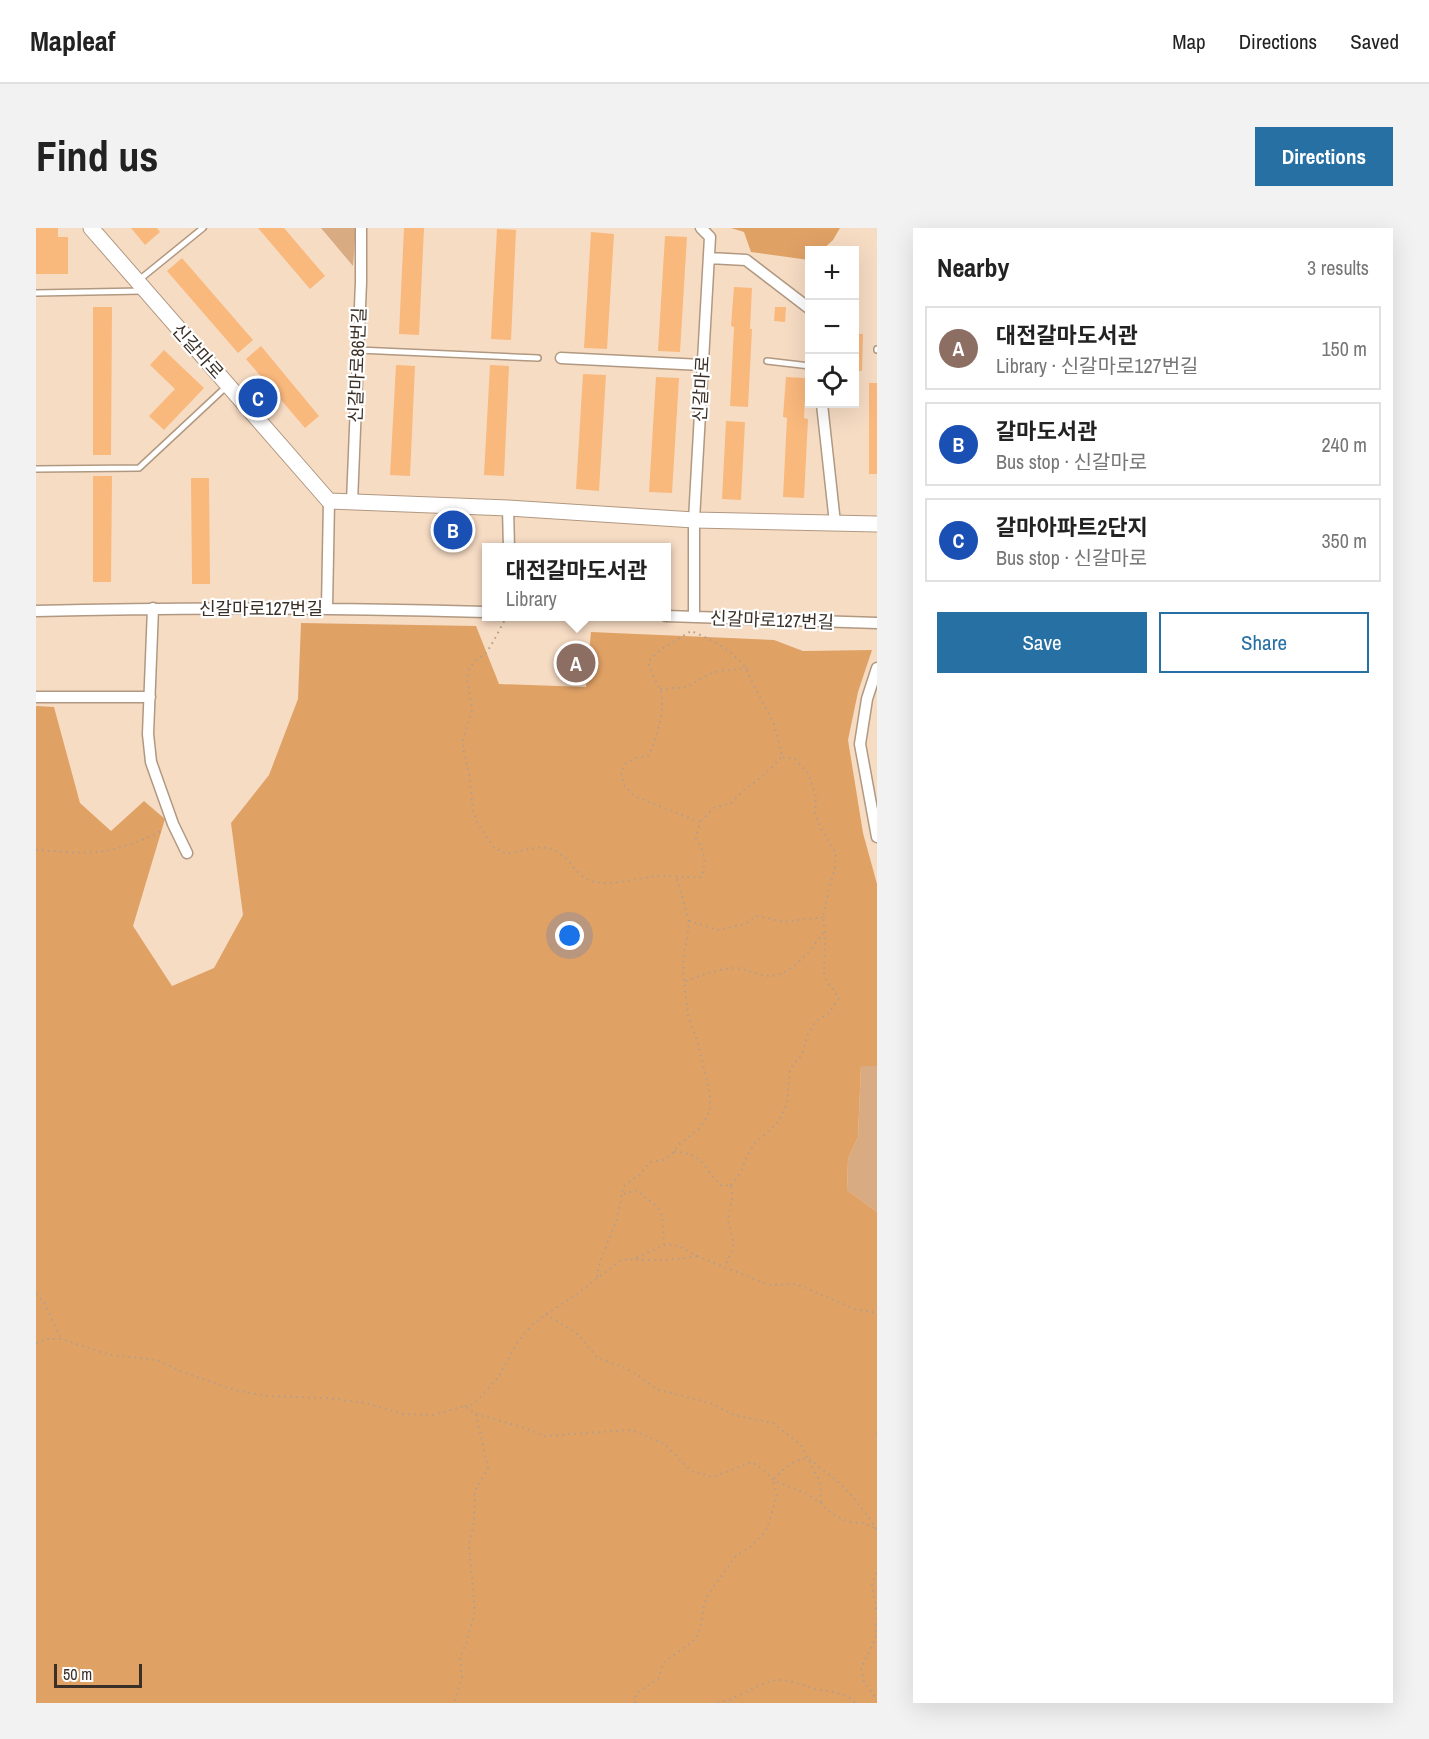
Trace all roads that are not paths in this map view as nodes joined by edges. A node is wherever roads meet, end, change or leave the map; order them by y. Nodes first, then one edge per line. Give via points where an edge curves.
1 (91, 228) edge
2 (203, 228) edge
3 (361, 228) edge
4 (701, 228) edge
5 (709, 258) junction
6 (141, 286) junction
7 (36, 293) edge
8 (805, 305) edge
9 (358, 350) junction
10 (538, 358) dead end
11 (561, 358) dead end
12 (767, 361) dead end
13 (702, 365) junction
14 (805, 365) edge
15 (229, 384) junction
16 (822, 408) edge
17 (36, 469) edge
18 (329, 501) junction
19 (352, 502) junction
20 (508, 508) junction
21 (693, 520) junction
22 (835, 524) junction
23 (877, 524) edge
24 (508, 543) edge
25 (153, 608) junction
26 (327, 608) junction
27 (36, 611) edge
28 (482, 612) edge
29 (671, 616) edge
30 (694, 617) junction
31 (877, 624) edge
32 (877, 668) edge
33 (36, 697) edge
34 (150, 697) junction
35 (877, 837) edge
36 (187, 853) dead end

1 - 6 street, 신갈마로
2 - 6 lane
3 - 9 street, 신갈마로86번길
4 - 5 street, 신갈마로 via 710,237
5 - 8 street via 746,260
5 - 13 street, 신갈마로
6 - 7 lane
6 - 15 street, 신갈마로
9 - 10 lane
9 - 19 street, 신갈마로86번길
11 - 13 street
12 - 14 lane
13 - 21 street, 신갈마로
15 - 17 lane via 139,468
15 - 18 street, 신갈마로
16 - 22 street
18 - 19 street
18 - 26 street
19 - 20 street
20 - 21 street
20 - 24 street
21 - 22 street
21 - 30 street, 신갈마로
22 - 23 street
25 - 26 street, 신갈마로127번길
25 - 27 street, 신갈마로127번길
25 - 34 street
26 - 28 street, 신갈마로127번길
29 - 30 street, 신갈마로127번길
30 - 31 street, 신갈마로127번길
32 - 35 street via 860,744
33 - 34 street
34 - 36 street via 151,762

